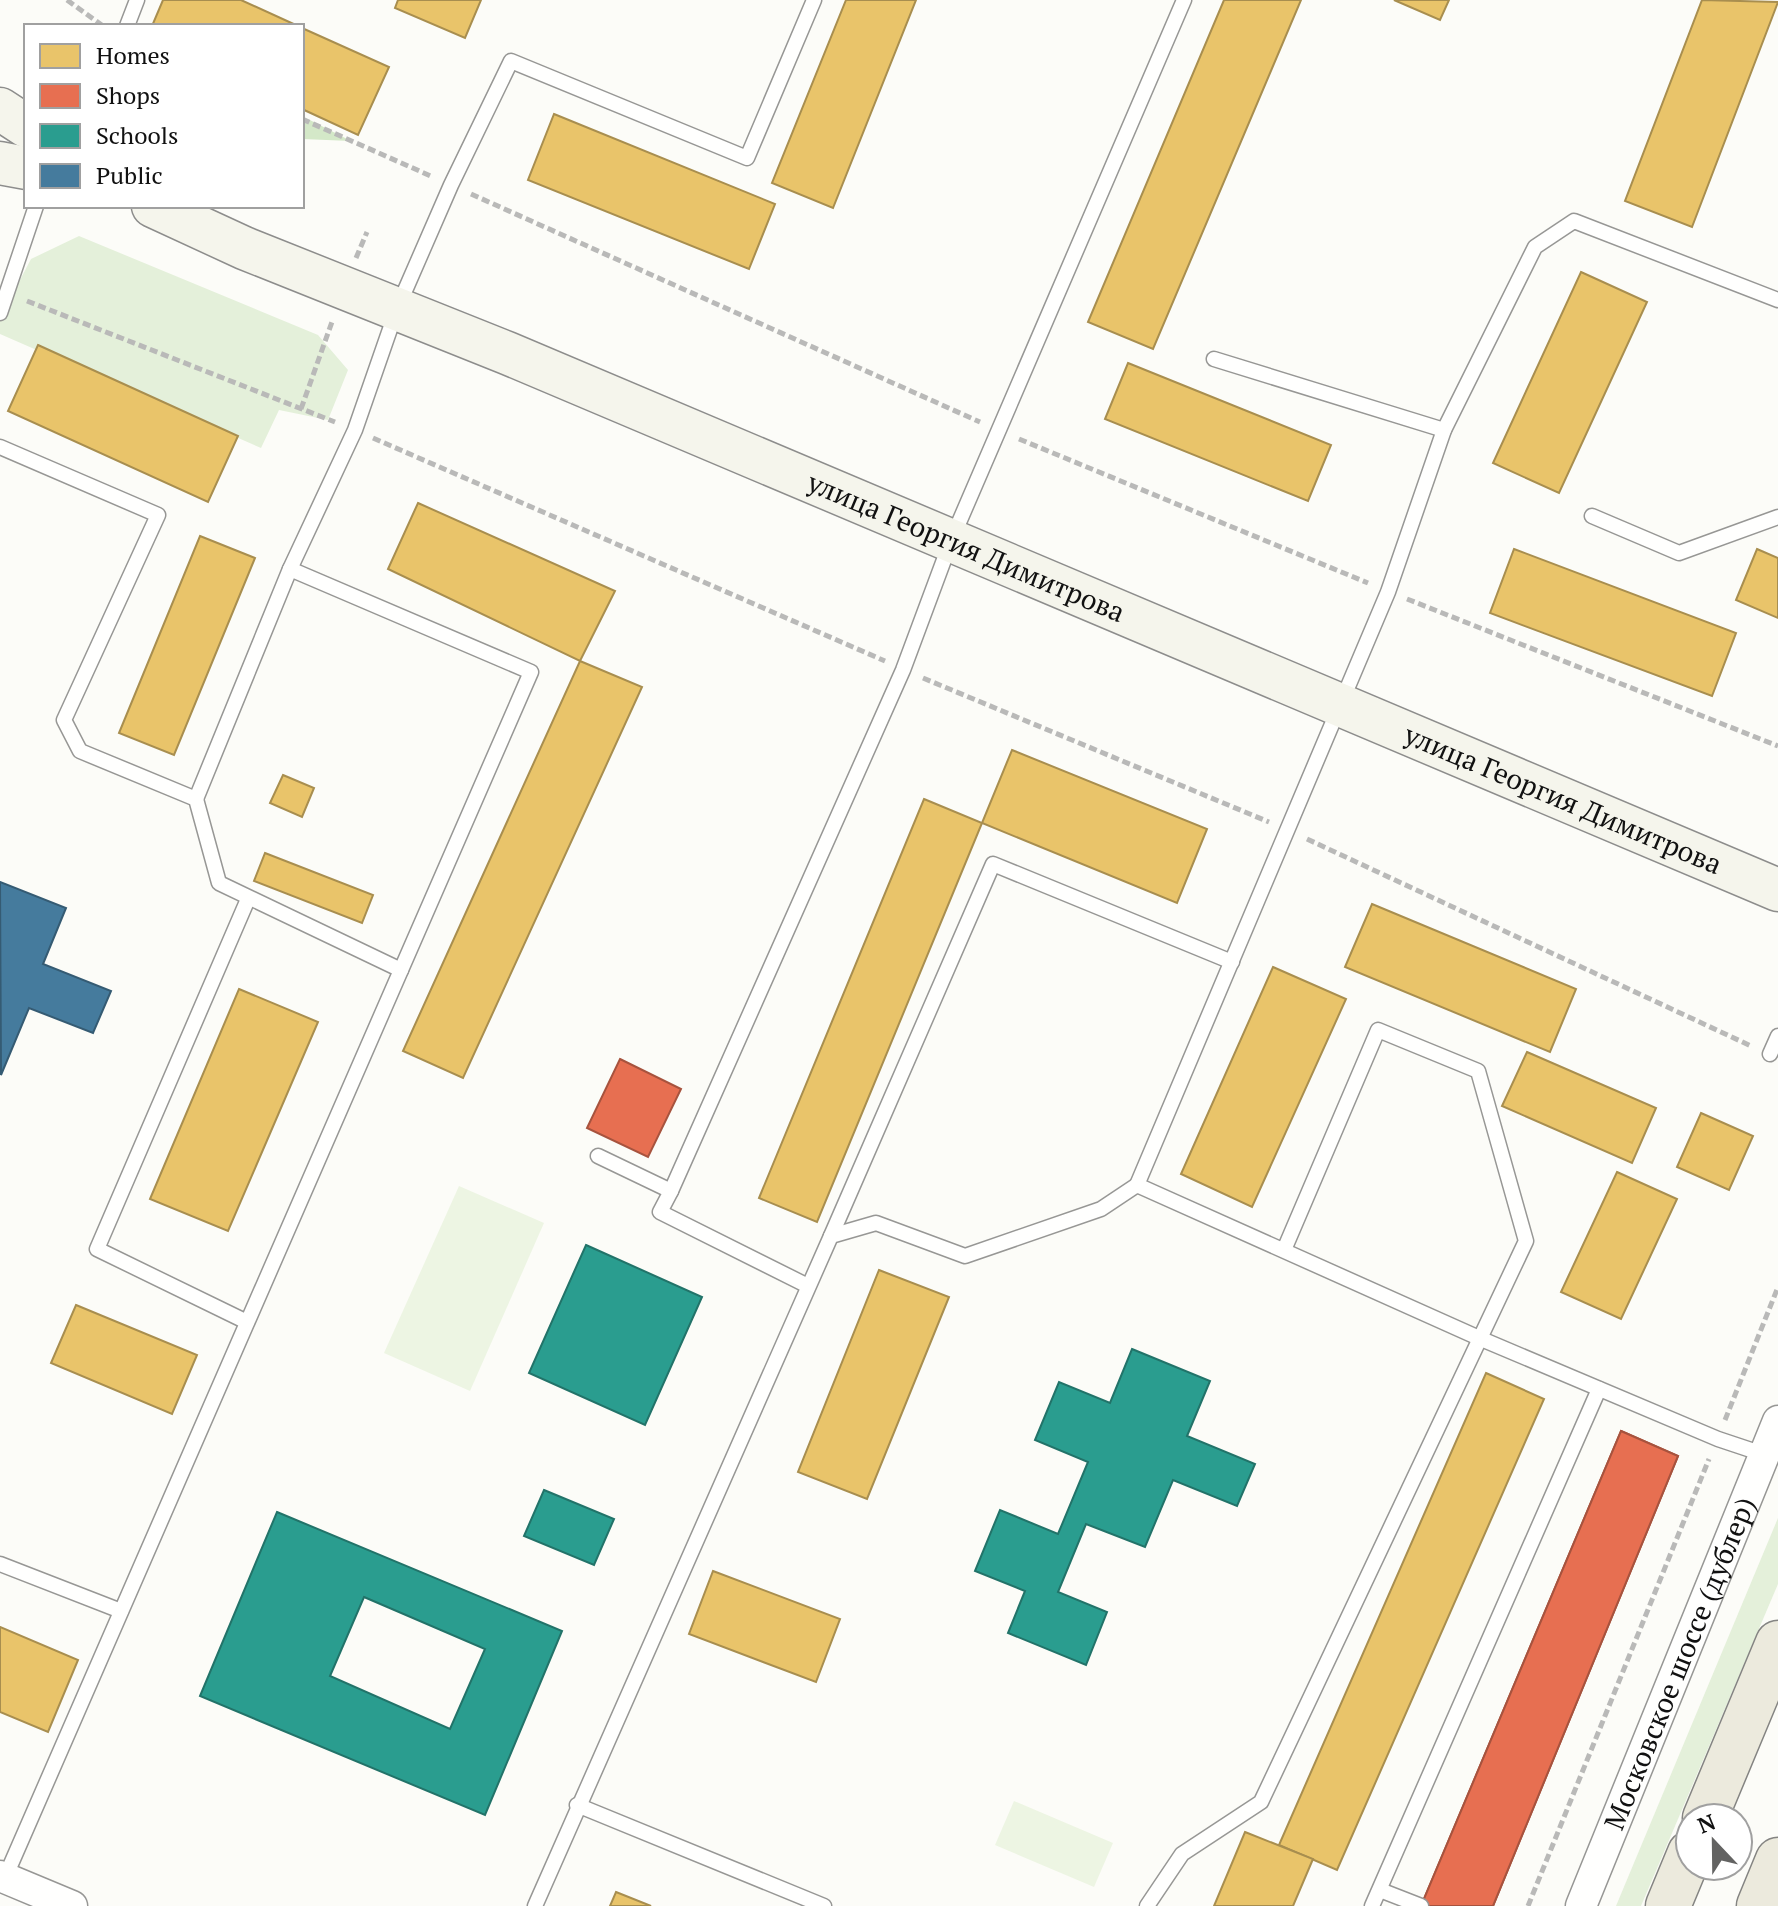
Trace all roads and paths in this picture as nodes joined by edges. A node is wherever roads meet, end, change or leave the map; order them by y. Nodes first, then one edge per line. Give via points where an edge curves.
1 (67, 0) edge
2 (137, 0) edge
3 (814, 0) edge
4 (1184, 0) edge
5 (100, 24) edge
6 (128, 24) edge
7 (0, 109) edge
8 (304, 120) edge
9 (24, 125) edge
10 (0, 163) edge
11 (24, 168) edge
12 (451, 185) junction
13 (35, 208) edge
14 (157, 208) edge
15 (1778, 300) edge
16 (397, 309) junction
17 (0, 313) edge
18 (1214, 359) dead end
19 (1444, 430) junction
20 (1000, 432) junction
21 (0, 447) edge
22 (1592, 516) dead end
23 (1778, 517) edge
24 (951, 541) junction
25 (290, 569) junction
26 (1388, 592) junction
27 (1337, 704) junction
28 (1778, 746) edge
29 (196, 799) junction
30 (1778, 890) edge
31 (248, 899) junction
32 (1232, 962) junction
33 (401, 970) junction
34 (1778, 1036) edge
35 (1770, 1054) dead end
36 (598, 1156) dead end
37 (1137, 1185) junction
38 (671, 1191) junction
39 (831, 1236) junction
40 (1284, 1250) junction
41 (808, 1286) junction
42 (1778, 1287) edge
43 (247, 1322) junction
44 (1479, 1338) junction
45 (1599, 1389) junction
46 (1778, 1421) edge
47 (1718, 1439) junction
48 (1763, 1454) junction
49 (0, 1564) edge
50 (121, 1611) junction
51 (1778, 1643) edge
52 (1712, 1802) edge
53 (577, 1805) junction
54 (1778, 1860) edge
55 (2, 1881) edge
56 (1678, 1882) edge
57 (1380, 1890) junction
58 (72, 1906) edge
59 (535, 1906) edge
60 (824, 1906) edge
61 (1147, 1906) edge
62 (1372, 1906) edge
63 (1421, 1906) edge
64 (1528, 1906) edge
65 (1581, 1906) edge
66 (1668, 1906) edge
67 (1759, 1906) edge

1 - 5 path
2 - 6 lane
3 - 12 lane via 747,158 511,61
4 - 20 lane
7 - 9 main road
8 - 12 path
10 - 11 main road
12 - 16 lane
12 - 20 path
13 - 17 lane
14 - 16 main road, улица Георгия Димитрова
15 - 19 lane via 1574,221 1535,247
16 - 24 main road, улица Георгия Димитрова
16 - 25 lane via 355,430
18 - 19 lane
19 - 26 lane
20 - 24 lane
20 - 26 path
21 - 29 lane via 158,515 64,720 80,751
22 - 23 lane via 1679,553
24 - 27 main road, улица Георгия Димитрова
24 - 38 lane via 903,670
25 - 29 lane
25 - 33 lane via 531,672
26 - 27 lane
26 - 28 path
27 - 30 main road, улица Георгия Димитрова
27 - 32 lane
29 - 31 lane via 219,883
31 - 33 lane
31 - 43 lane via 97,1249
32 - 37 lane
32 - 39 lane via 993,864
33 - 43 lane
34 - 35 lane
36 - 38 lane
37 - 39 lane via 1101,1209 965,1256 876,1223
37 - 40 lane
38 - 41 lane via 660,1212
39 - 41 lane
40 - 44 lane
40 - 44 lane via 1378,1030 1478,1071 1526,1241
41 - 53 lane
42 - 47 path
43 - 50 lane
44 - 45 lane
44 - 61 lane via 1261,1802 1182,1854
45 - 47 lane
45 - 57 lane
46 - 48 street, Московское шоссе (дублер)
47 - 48 lane
47 - 64 path
48 - 65 street, Московское шоссе (дублер)
49 - 50 lane
50 - 55 lane
51 - 52 main road
53 - 59 lane
53 - 60 lane
54 - 67 main road
55 - 58 street
56 - 66 main road
57 - 62 lane
57 - 63 lane

